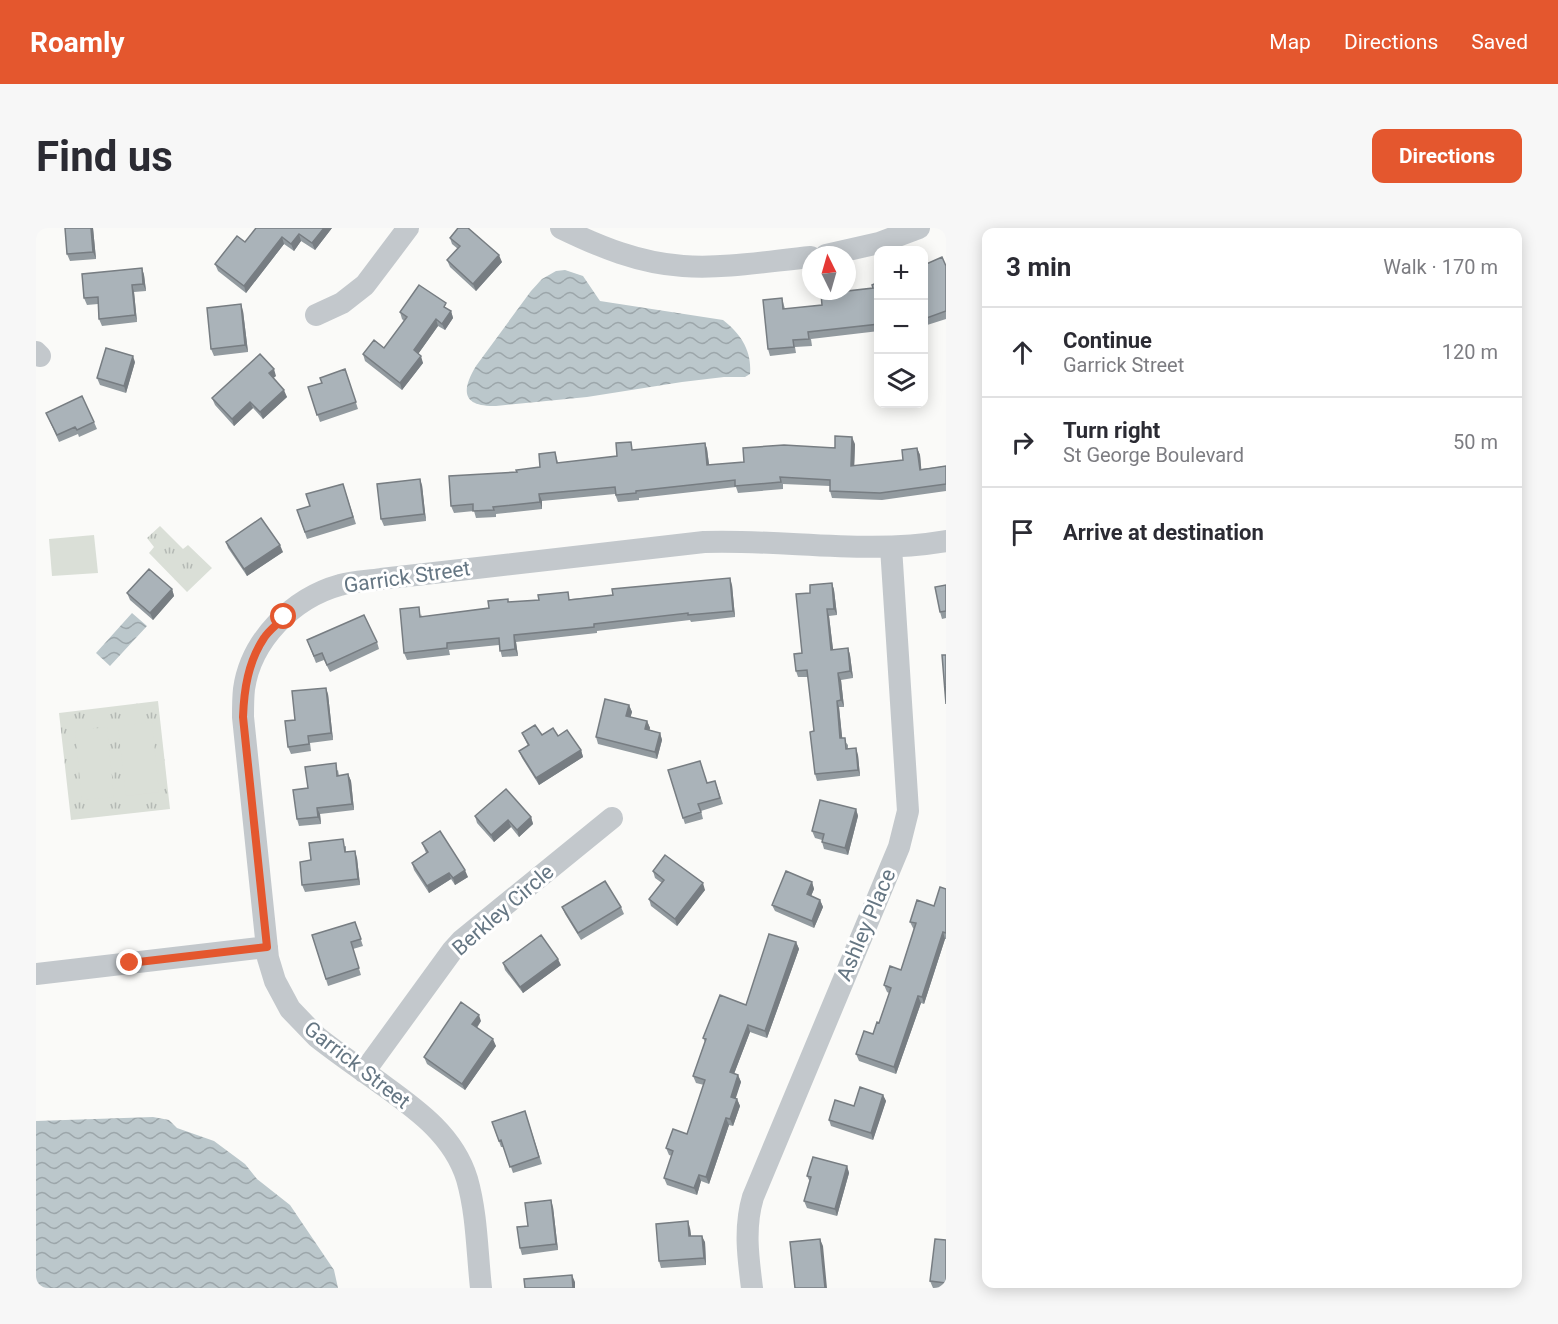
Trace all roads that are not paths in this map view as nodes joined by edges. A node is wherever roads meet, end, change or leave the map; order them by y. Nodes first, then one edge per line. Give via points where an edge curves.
1 (408, 228) edge
2 (561, 228) edge
3 (919, 228) edge
4 (856, 248) edge
5 (802, 258) edge
6 (316, 315) dead end
7 (946, 541) edge
8 (891, 547) junction
9 (612, 818) dead end
10 (267, 947) junction
11 (36, 974) edge
12 (364, 1072) junction
13 (481, 1288) edge
14 (752, 1288) edge

1 - 6 street via 365,285 342,303
2 - 5 street via 630,256 682,266
3 - 4 street
7 - 8 street, Garrick Street
8 - 10 street, Garrick Street via 746,540 704,542 381,579 340,585 310,597 264,638 244,688 243,717
8 - 14 street, Ashley Place via 907,821 753,1197 747,1238
9 - 12 street, Berkley Circle via 462,940
10 - 11 street
10 - 12 street, Garrick Street via 275,981 290,1009 317,1037
12 - 13 street, Garrick Street via 429,1120 459,1159 472,1208

